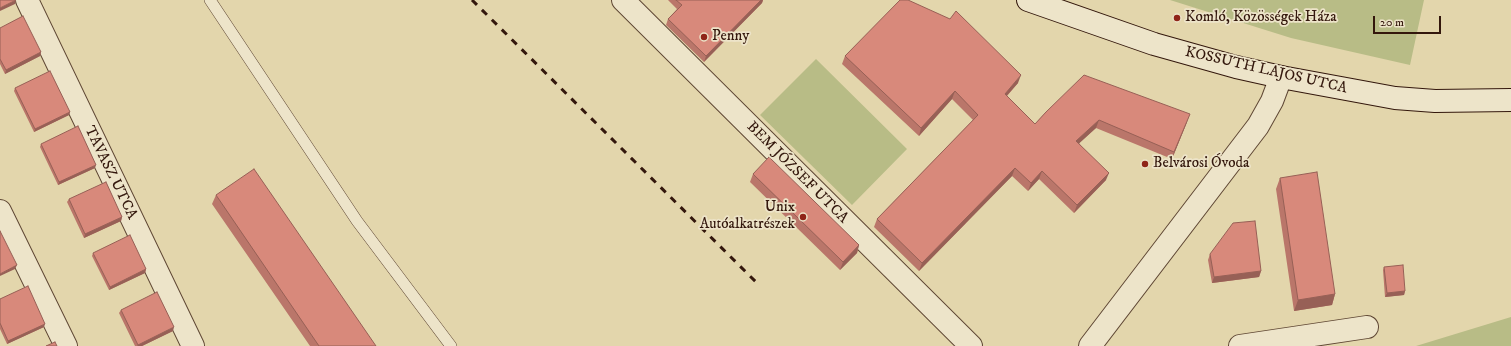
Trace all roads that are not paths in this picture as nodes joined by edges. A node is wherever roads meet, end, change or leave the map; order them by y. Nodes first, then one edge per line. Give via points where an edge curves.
1 (27, 0) edge
2 (210, 0) edge
3 (623, 0) edge
4 (1028, 0) edge
5 (1281, 77) junction
6 (1511, 100) edge
7 (0, 211) edge
8 (1367, 327) dead end
9 (66, 346) edge
10 (193, 346) edge
11 (451, 346) edge
12 (971, 346) edge
13 (1090, 346) edge
14 (1240, 346) edge

1 - 10 street, TAVASZ UTCA
2 - 11 lane via 357,221
3 - 12 street, BEM JÓZSEF UTCA
4 - 5 street, KOSSUTH LAJOS UTCA via 1154,44
5 - 6 street, KOSSUTH LAJOS UTCA via 1394,98 1436,101
5 - 13 street via 1272,101 1258,126
7 - 9 street
8 - 14 street

